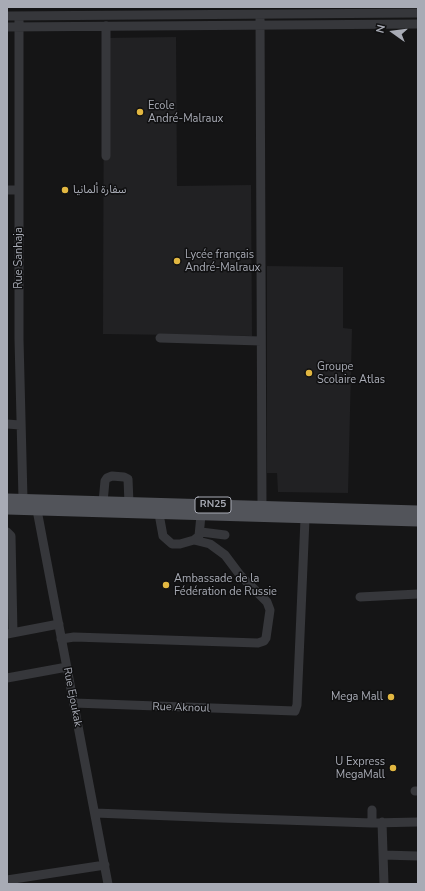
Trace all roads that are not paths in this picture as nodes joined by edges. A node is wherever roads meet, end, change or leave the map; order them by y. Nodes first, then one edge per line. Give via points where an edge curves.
1 (349, 10) edge
2 (287, 11) edge
3 (338, 11) edge
4 (418, 13) edge
5 (260, 15) junction
6 (7, 16) edge
7 (19, 16) junction
8 (259, 24) junction
9 (288, 24) junction
10 (418, 24) edge
11 (7, 26) edge
12 (19, 26) junction
13 (106, 26) junction
14 (106, 156) dead end
15 (7, 190) edge
16 (19, 190) junction
17 (160, 338) dead end
18 (261, 341) junction
19 (7, 424) edge
20 (20, 425) junction
21 (7, 499) edge
22 (23, 499) junction
23 (103, 502) junction
24 (129, 502) junction
25 (262, 506) junction
26 (7, 509) edge
27 (37, 510) junction
28 (418, 511) edge
29 (159, 514) junction
30 (201, 516) junction
31 (305, 518) junction
32 (418, 521) edge
33 (7, 532) edge
34 (201, 532) junction
35 (225, 535) dead end
36 (194, 540) junction
37 (418, 594) edge
38 (360, 597) dead end
39 (59, 624) junction
40 (10, 633) edge
41 (61, 639) junction
42 (67, 667) junction
43 (7, 678) edge
44 (74, 703) junction
45 (372, 810) dead end
46 (95, 813) junction
47 (382, 822) junction
48 (418, 822) edge
49 (372, 823) junction
50 (383, 855) junction
51 (418, 856) edge
52 (105, 865) junction
53 (7, 880) edge
54 (108, 884) edge
55 (384, 884) edge

1 - 3 street
1 - 4 street
2 - 3 street
2 - 5 street
2 - 9 street
5 - 7 street
5 - 8 street
6 - 7 street
7 - 12 street, Rue Sanhaja
8 - 9 street
8 - 13 street
8 - 18 street
9 - 10 street
11 - 12 street
12 - 13 street
12 - 16 street, Rue Sanhaja
13 - 14 street
15 - 16 street
16 - 20 street, Rue Sanhaja
17 - 18 street
18 - 25 street
19 - 20 street
20 - 22 street, Rue Sanhaja
21 - 22 main road, RN25
22 - 23 main road, RN25
23 - 24 main road, RN25
23 - 24 street via 104,481 112,476 128,480
24 - 25 main road, RN25
25 - 28 main road, RN25
26 - 27 main road, RN25
27 - 29 main road, RN25
27 - 39 street, Rue Ejoukak
29 - 30 main road, RN25
29 - 36 street via 160,528 167,541 180,544
30 - 31 main road, RN25
30 - 34 street
31 - 32 main road, RN25
31 - 44 street, Rue Aknoul via 295,712
33 - 40 street via 11,536
34 - 35 street
34 - 36 street
36 - 41 street via 210,544 225,555 240,575 267,602 270,610 264,641 258,643 74,637
37 - 38 street
39 - 40 street
39 - 41 street, Rue Ejoukak
41 - 42 street, Rue Ejoukak
42 - 43 street
42 - 44 street, Rue Ejoukak
44 - 46 street, Rue Ejoukak
45 - 49 street
46 - 49 street
46 - 52 street, Rue Ejoukak
47 - 48 street
47 - 49 street
47 - 50 street
50 - 51 street
50 - 55 street
52 - 53 street
52 - 54 street, Rue Ejoukak

